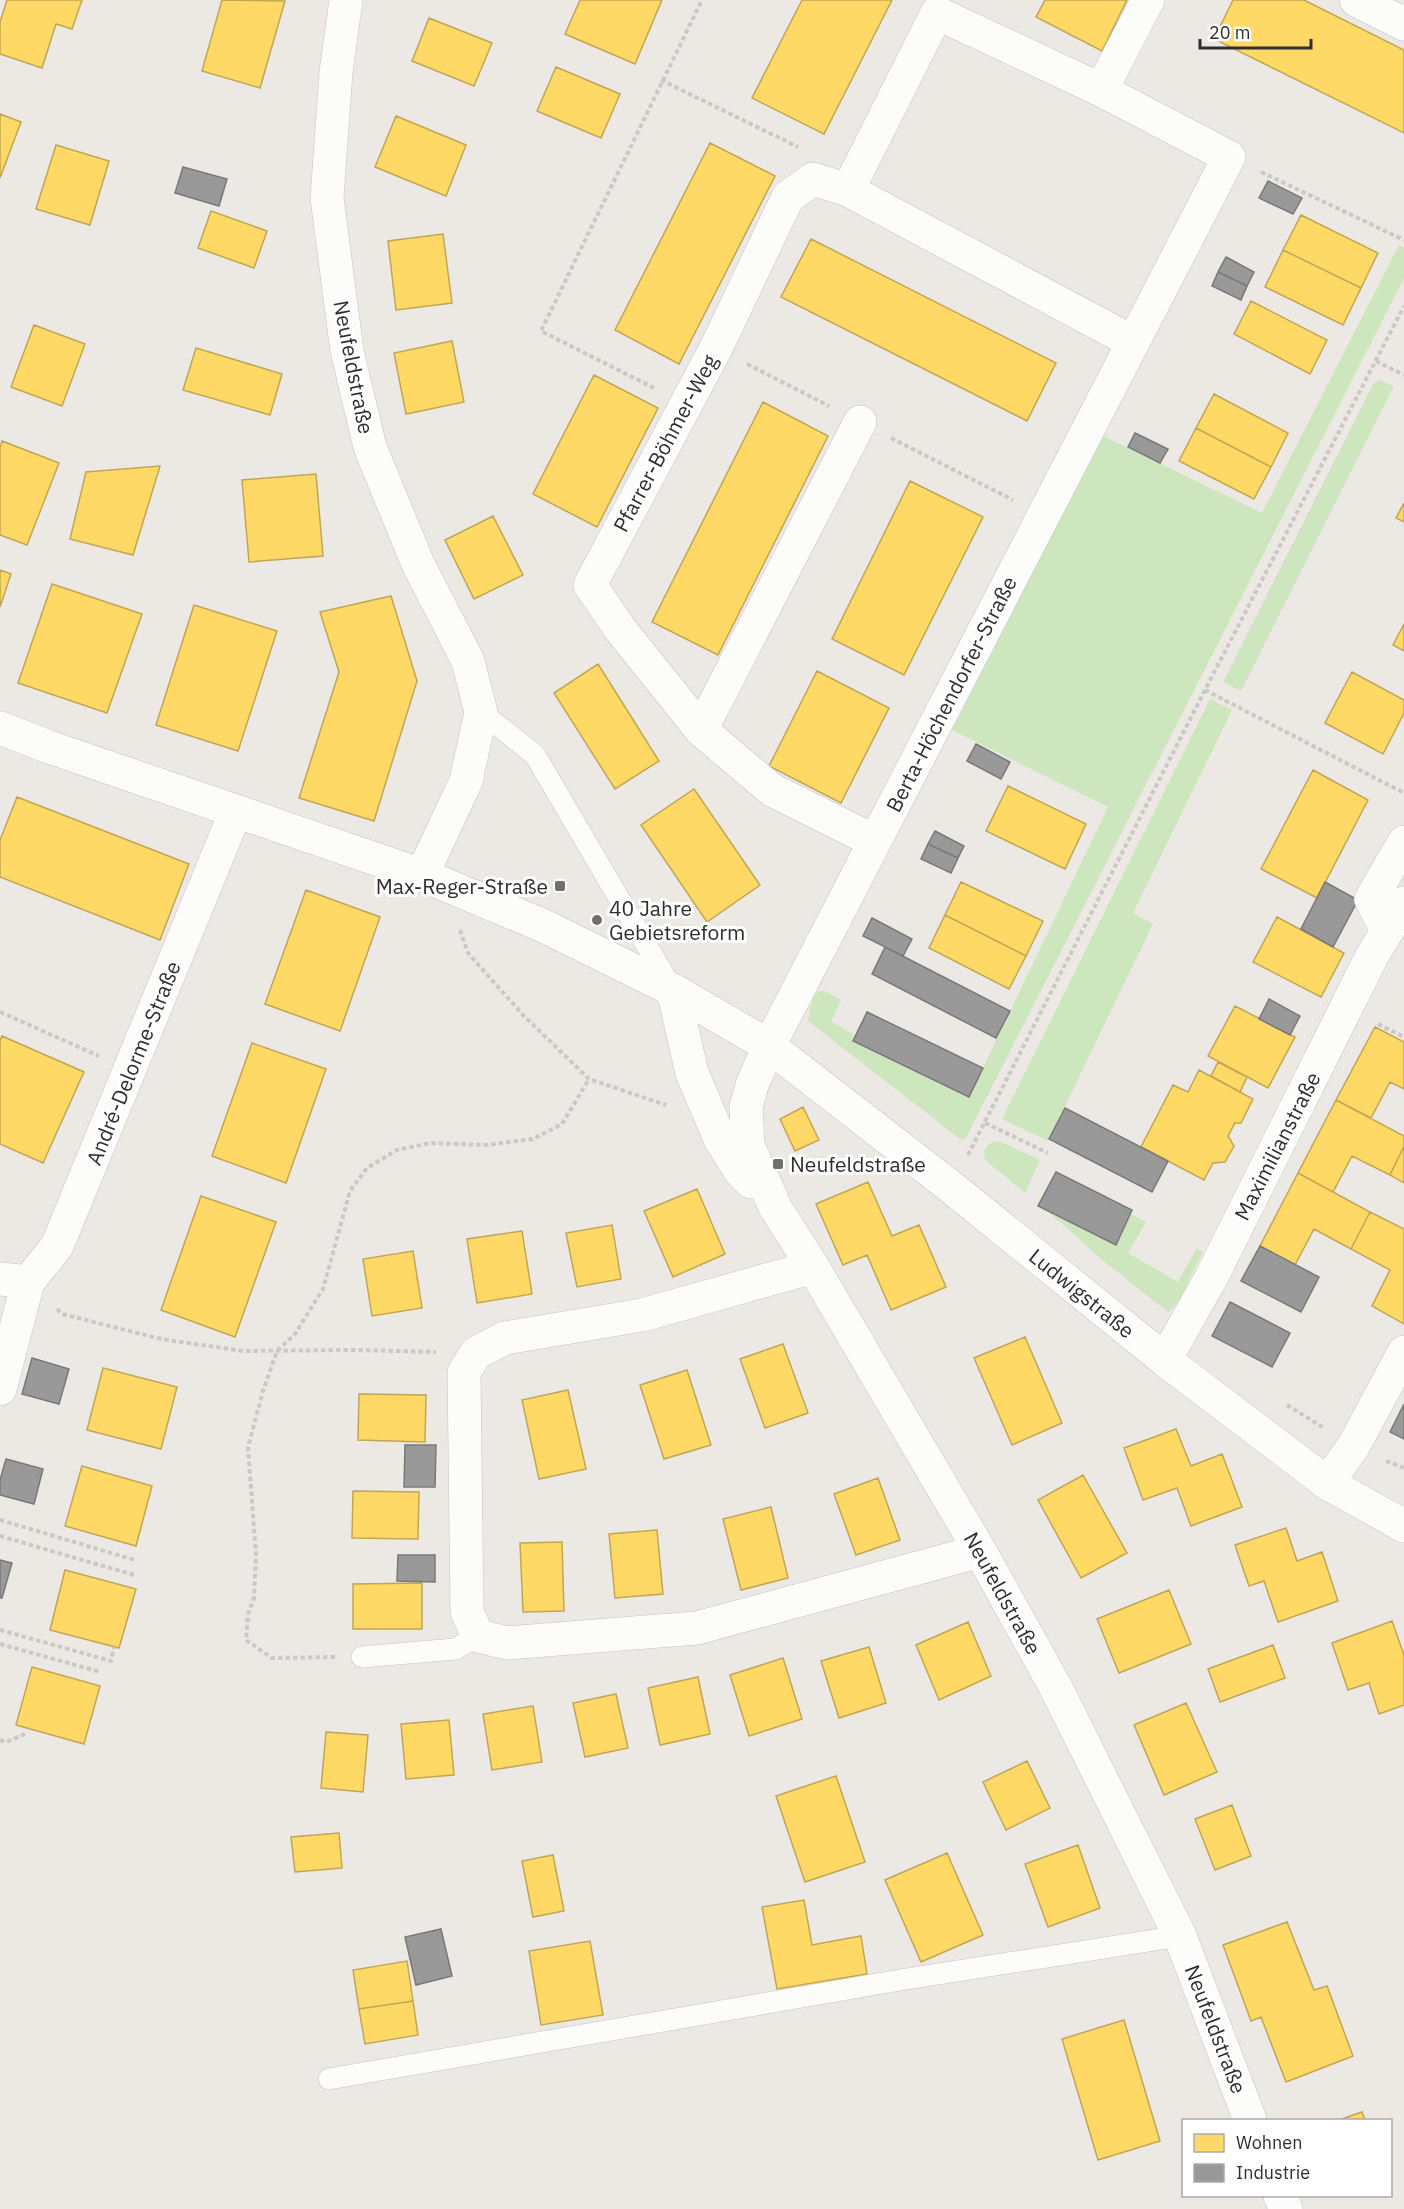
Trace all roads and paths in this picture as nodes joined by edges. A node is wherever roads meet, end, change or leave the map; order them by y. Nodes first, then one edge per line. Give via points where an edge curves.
1 (346, 0) edge
2 (702, 0) edge
3 (1148, 0) edge
4 (1356, 0) edge
5 (940, 7) edge
6 (1404, 24) edge
7 (661, 80) junction
8 (1101, 90) junction
9 (805, 150) dead end
10 (1228, 157) junction
11 (848, 190) junction
12 (1404, 240) edge
13 (1404, 306) edge
14 (1132, 342) junction
15 (1376, 361) junction
16 (1404, 375) edge
17 (686, 404) junction
18 (860, 422) dead end
19 (1205, 690) junction
20 (481, 712) junction
21 (0, 728) edge
22 (701, 730) junction
23 (1404, 793) edge
24 (236, 811) junction
25 (874, 840) junction
26 (1404, 842) edge
27 (422, 875) junction
28 (462, 891) junction
29 (1404, 903) edge
30 (1387, 931) junction
31 (673, 990) junction
32 (0, 1012) edge
33 (769, 1046) junction
34 (130, 1070) junction
35 (589, 1079) junction
36 (708, 1108) junction
37 (985, 1123) junction
38 (1048, 1153) dead end
39 (951, 1187) junction
40 (775, 1207) junction
41 (813, 1267) junction
42 (14, 1280) edge
43 (277, 1351) junction
44 (1404, 1352) edge
45 (476, 1353) junction
46 (1165, 1360) junction
47 (0, 1389) edge
48 (1327, 1483) junction
49 (0, 1520) edge
50 (1404, 1526) edge
51 (0, 1536) edge
52 (980, 1551) junction
53 (135, 1560) dead end
54 (134, 1575) dead end
55 (0, 1630) edge
56 (478, 1636) junction
57 (0, 1644) edge
58 (114, 1647) dead end
59 (362, 1657) joint
60 (100, 1672) dead end
61 (25, 1734) dead end
62 (0, 1740) edge
63 (1180, 1935) junction
64 (329, 2079) dead end
65 (1249, 2119) edge

1 - 20 street, Neufeldstraße via 336,72 327,198 347,351 370,447 418,564 468,661
2 - 7 path
3 - 8 street
4 - 6 street
5 - 8 street
5 - 11 street
7 - 9 path
7 - 17 path via 541,331
8 - 10 street
10 - 12 path
10 - 14 street, Berta-Höchendorfer-Straße
11 - 14 street
11 - 17 street, Pfarrer-Böhmer-Weg via 813,179 788,197
13 - 15 path
14 - 25 street, Berta-Höchendorfer-Straße
15 - 16 path
15 - 19 path
17 - 22 street, Pfarrer-Böhmer-Weg via 590,585
18 - 22 street
19 - 23 path
19 - 37 path
20 - 27 street, Neufeldstraße via 466,781
20 - 31 lane via 535,755
21 - 24 street
22 - 25 street, Pfarrer-Böhmer-Weg via 772,790
24 - 27 street
24 - 34 street, André-Delorme-Straße
25 - 33 street, Berta-Höchendorfer-Straße
26 - 30 street via 1371,899
27 - 28 street
28 - 31 street via 544,926
28 - 35 path via 459,928 468,953 523,1015
29 - 30 street, Maximilianstraße
30 - 46 street, Maximilianstraße
31 - 33 street
31 - 36 street via 692,1073
32 - 34 path
33 - 39 street, Ludwigstraße
33 - 40 street, Neufeldstraße via 746,1107 748,1146
34 - 42 street, André-Delorme-Straße via 57,1246
35 - 36 path via 680,1110
35 - 43 path via 562,1124 533,1139 486,1145 430,1143 397,1150 367,1168 350,1191 323,1289 296,1334
36 - 40 street via 720,1139 740,1171
37 - 38 path
37 - 39 path
39 - 46 street, Ludwigstraße
40 - 41 street, Neufeldstraße
41 - 45 street via 642,1315 505,1338
41 - 52 street, Neufeldstraße
42 - 43 path via 62,1314 161,1339 243,1351
42 - 47 street
43 - 45 path
43 - 59 path via 248,1447 255,1555 254,1598 246,1640 272,1658
44 - 48 street via 1353,1447
45 - 56 street via 464,1372 467,1612
46 - 48 street, Ludwigstraße
48 - 50 street, Ludwigstraße
49 - 53 path
51 - 54 path
52 - 56 street via 698,1628 507,1643
52 - 63 street, Neufeldstraße via 1055,1686
55 - 58 path via 111,1661
56 - 59 lane via 455,1649
57 - 60 path
61 - 62 path via 6,1742
63 - 64 lane
63 - 65 street, Neufeldstraße

